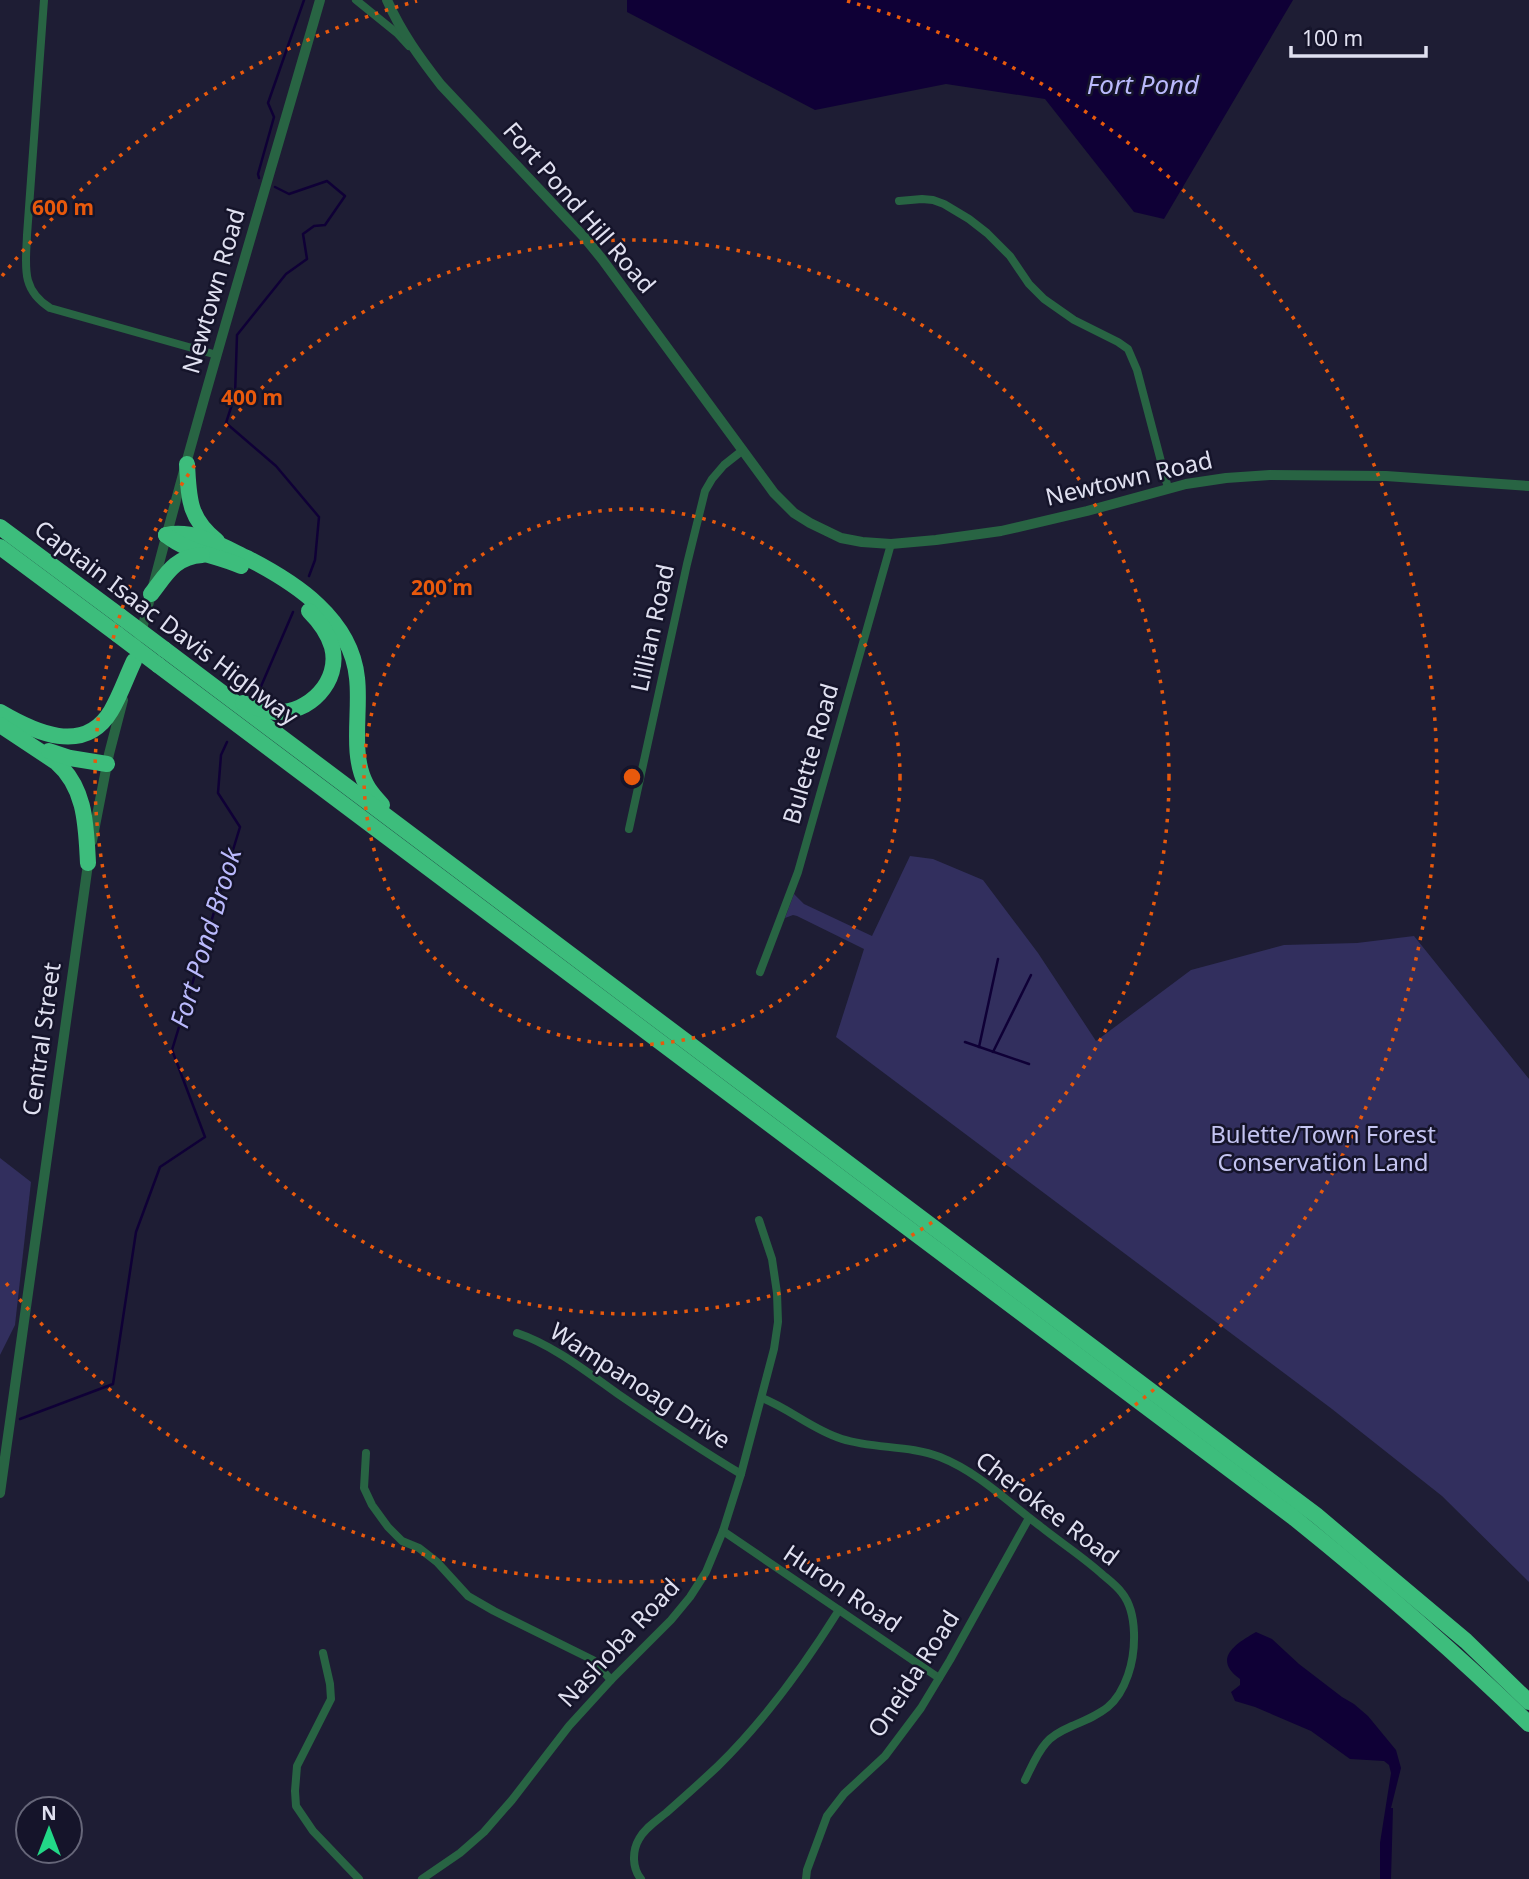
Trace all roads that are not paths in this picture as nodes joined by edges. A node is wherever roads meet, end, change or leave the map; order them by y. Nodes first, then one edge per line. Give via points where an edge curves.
1 (44, 0) edge
2 (320, 0) edge
3 (356, 0) edge
4 (387, 0) edge
5 (420, 59) junction
6 (899, 201) dead end
7 (217, 355) junction
8 (743, 450) junction
9 (187, 464) junction
10 (1529, 486) edge
11 (1168, 488) junction
12 (791, 510) joint
13 (0, 527) edge
14 (166, 535) junction
15 (891, 544) junction
16 (0, 547) edge
17 (228, 549) junction
18 (0, 555) edge
19 (206, 555) junction
20 (62, 593) junction
21 (151, 594) junction
22 (134, 662) junction
23 (228, 697) junction
24 (0, 712) edge
25 (0, 725) edge
26 (56, 736) junction
27 (30, 744) junction
28 (107, 764) junction
29 (402, 828) junction
30 (629, 829) dead end
31 (88, 863) junction
32 (760, 972) dead end
33 (759, 1220) dead end
34 (517, 1333) dead end
35 (762, 1398) junction
36 (366, 1453) dead end
37 (741, 1474) junction
38 (0, 1493) edge
39 (1029, 1518) junction
40 (723, 1531) junction
41 (839, 1610) junction
42 (323, 1653) dead end
43 (939, 1678) junction
44 (611, 1680) junction
45 (1529, 1702) edge
46 (1529, 1724) edge
47 (1025, 1780) dead end
48 (359, 1879) edge
49 (422, 1879) edge
50 (640, 1879) edge
51 (806, 1879) edge

1 - 7 street via 27,244 30,288 50,308
2 - 7 street, Newtown Road
3 - 5 street
4 - 5 street, Fort Pond Hill Road
5 - 8 street, Fort Pond Hill Road via 584,237
6 - 11 street via 933,200 969,219 1010,256 1035,291 1074,320 1128,349
7 - 9 street, Newtown Road
8 - 12 street, Fort Pond Hill Road
8 - 30 street, Lillian Road via 724,465 705,491
9 - 14 street, Newtown Road
9 - 17 highway via 194,512 214,539
10 - 11 street, Newtown Road via 1386,476 1270,475
11 - 15 street, Newtown Road via 1001,531
12 - 15 street, Newtown Road via 841,538
13 - 23 highway, Captain Isaac Davis Highway, bridge
14 - 17 highway via 197,536
14 - 19 highway
14 - 21 street, Newtown Road
15 - 32 street, Bulette Road via 797,872
16 - 20 highway, Captain Isaac Davis Highway
17 - 29 highway via 308,596 337,626 354,659 358,679 360,771 370,792
18 - 20 highway
19 - 21 highway via 177,563
19 - 23 highway via 245,567 285,591 321,623 333,650 328,681 321,693 300,707 277,712
20 - 46 highway, Captain Isaac Davis Highway, bridge via 1293,1517 1422,1625
21 - 22 street, Central Street
22 - 26 highway via 101,722 80,736
22 - 28 street, Central Street
23 - 29 highway, Captain Isaac Davis Highway
24 - 26 highway
25 - 27 highway
26 - 28 highway via 93,752
27 - 28 highway
27 - 31 highway via 63,768 77,788
28 - 31 street, Central Street
29 - 45 highway via 1316,1515 1466,1641
31 - 38 street, Central Street
33 - 35 street, Nashoba Road via 772,1259 778,1322
34 - 37 street, Wampanoag Drive via 535,1339
35 - 37 street, Nashoba Road
35 - 39 street, Cherokee Road via 841,1439 910,1449 967,1469
36 - 44 street via 364,1488 372,1506 402,1541 437,1562 468,1596 593,1660
37 - 40 street, Nashoba Road
39 - 43 street, Oneida Road
39 - 47 street, Cherokee Road via 1122,1593 1130,1608 1133,1648 1117,1699 1104,1711 1046,1741
40 - 41 street, Huron Road
40 - 44 street, Nashoba Road via 690,1597
41 - 43 street, Huron Road
41 - 50 street via 749,1734 639,1837 634,1861
42 - 48 street via 331,1699 297,1766 296,1806
43 - 51 street, Oneida Road via 885,1756 827,1816
44 - 49 street, Nashoba Road via 484,1832

